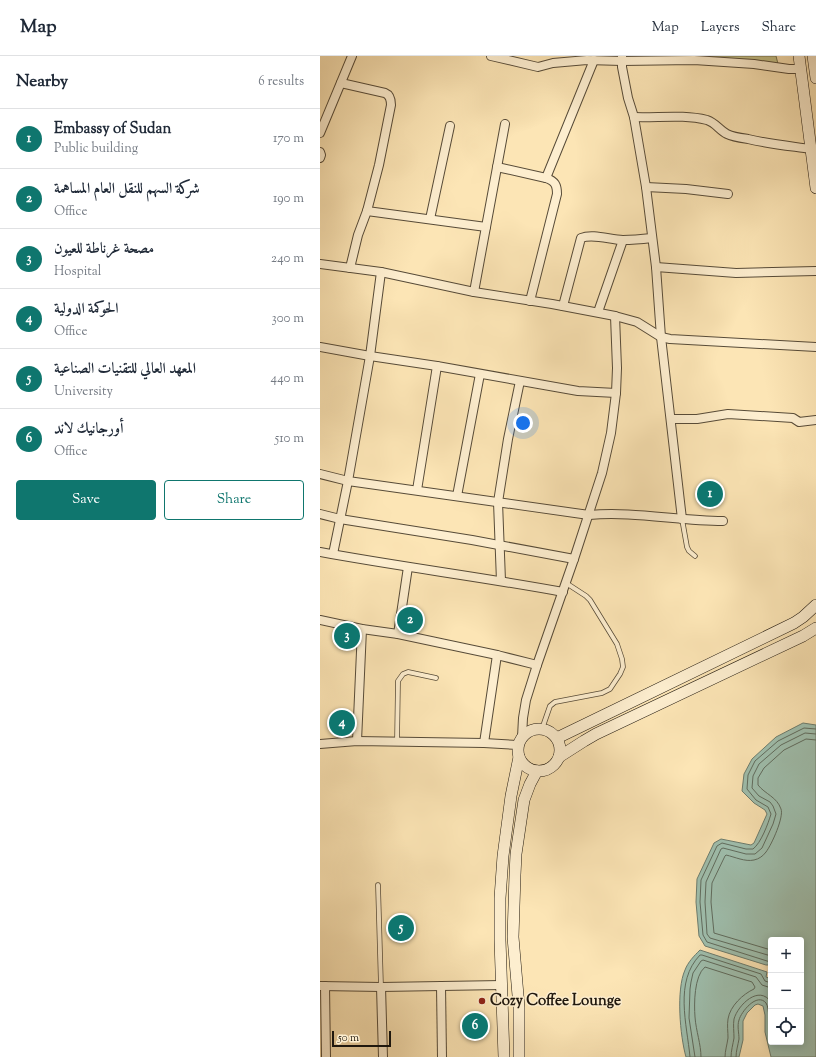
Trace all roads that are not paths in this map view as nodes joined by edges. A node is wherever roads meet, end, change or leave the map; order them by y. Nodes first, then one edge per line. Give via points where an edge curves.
1 (352, 56) edge
2 (491, 56) edge
3 (799, 56) edge
4 (813, 56) edge
5 (622, 59) edge
6 (594, 60) junction
7 (800, 68) junction
8 (816, 78) edge
9 (340, 83) junction
10 (634, 116) junction
11 (505, 124) dead end
12 (450, 126) dead end
13 (320, 133) edge
14 (811, 149) junction
15 (320, 152) edge
16 (320, 158) edge
17 (497, 167) junction
18 (546, 178) junction
19 (646, 187) junction
20 (816, 188) edge
21 (728, 194) dead end
22 (367, 211) junction
23 (430, 219) junction
24 (486, 227) junction
25 (652, 238) junction
26 (623, 240) junction
27 (320, 264) edge
28 (656, 267) junction
29 (350, 268) junction
30 (816, 271) edge
31 (381, 272) junction
32 (474, 292) junction
33 (530, 301) junction
34 (564, 306) junction
35 (598, 312) junction
36 (615, 316) junction
37 (661, 337) junction
38 (320, 347) edge
39 (816, 347) edge
40 (370, 356) junction
41 (437, 366) junction
42 (480, 374) junction
43 (520, 381) junction
44 (616, 393) junction
45 (671, 419) junction
46 (816, 420) edge
47 (320, 474) edge
48 (348, 481) junction
49 (417, 490) junction
50 (457, 496) junction
51 (498, 502) junction
52 (320, 514) edge
53 (589, 515) junction
54 (340, 519) junction
55 (682, 519) junction
56 (723, 521) dead end
57 (499, 545) junction
58 (320, 552) edge
59 (333, 554) junction
60 (695, 556) dead end
61 (574, 559) junction
62 (408, 567) junction
63 (501, 581) junction
64 (566, 583) junction
65 (563, 592) junction
66 (816, 605) edge
67 (320, 620) edge
68 (816, 628) edge
69 (362, 629) junction
70 (398, 634) junction
71 (497, 655) junction
72 (537, 665) junction
73 (436, 678) dead end
74 (542, 729) junction
75 (556, 738) junction
76 (357, 741) junction
77 (397, 742) junction
78 (484, 743) junction
79 (320, 744) edge
80 (520, 746) junction
81 (559, 757) junction
82 (537, 771) junction
83 (378, 885) dead end
84 (502, 985) junction
85 (323, 986) edge
86 (441, 986) junction
87 (382, 987) junction
88 (326, 1057) edge
89 (383, 1057) edge
90 (442, 1057) edge
91 (504, 1057) edge
92 (519, 1057) edge

1 - 9 street
2 - 6 street via 538,67 553,63
3 - 7 street
4 - 8 street
5 - 6 street
5 - 7 street via 694,60
5 - 10 street
6 - 18 street
7 - 14 street
9 - 13 street
9 - 22 street via 385,93 391,100
10 - 14 street via 707,120 726,134 770,144
10 - 19 street
11 - 17 street
12 - 23 street
14 - 20 street
15 - 16 street
17 - 18 street
17 - 24 street
18 - 33 street via 556,183 557,194
19 - 21 street
19 - 25 street
22 - 23 street
22 - 29 street
23 - 24 street
24 - 32 street
25 - 26 street
25 - 28 street
26 - 34 street via 587,236 582,238
26 - 35 street
27 - 29 street
28 - 30 street via 736,273
28 - 37 street
29 - 31 street
31 - 32 street
31 - 40 street
32 - 33 street
33 - 34 street
34 - 35 street
35 - 36 street
36 - 37 street via 637,322
36 - 44 street
37 - 39 street
37 - 45 street
38 - 40 street
40 - 41 street
40 - 48 street
41 - 42 street
41 - 49 street
42 - 43 street
42 - 50 street
43 - 44 street via 578,391
43 - 51 street
44 - 53 street via 602,473
45 - 46 street via 697,419 728,414 793,418 799,422
45 - 55 street
47 - 48 street
48 - 49 street
48 - 54 street
49 - 50 street
50 - 51 street
51 - 53 street
51 - 57 street
52 - 54 street
53 - 55 street via 610,513
53 - 61 street
54 - 57 street
54 - 59 street
55 - 56 street
55 - 60 lane via 687,547
57 - 61 street
57 - 63 street
58 - 59 street
59 - 62 street
61 - 64 street
62 - 63 street
62 - 70 street
63 - 65 street
64 - 65 street
64 - 74 lane via 590,600 618,644 623,667 610,689 602,693 555,702 550,706
65 - 72 street
66 - 75 street via 794,623
67 - 69 street
68 - 81 street via 596,734
69 - 70 street
69 - 76 street
70 - 71 street
71 - 72 street
71 - 78 street
72 - 80 street via 524,709
73 - 77 lane via 408,672 398,681
74 - 75 street via 553,733
74 - 80 street via 528,732
75 - 81 street via 560,744
76 - 77 street
76 - 79 street
77 - 78 street
78 - 80 street
80 - 82 street via 521,761 528,768
80 - 84 street via 510,800 501,877 499,926
81 - 82 street via 553,766
82 - 92 street via 524,800 514,875 513,937 519,1007
83 - 87 lane
84 - 86 street
84 - 91 street
85 - 87 street
85 - 88 street
86 - 87 street
86 - 90 street
87 - 89 street

